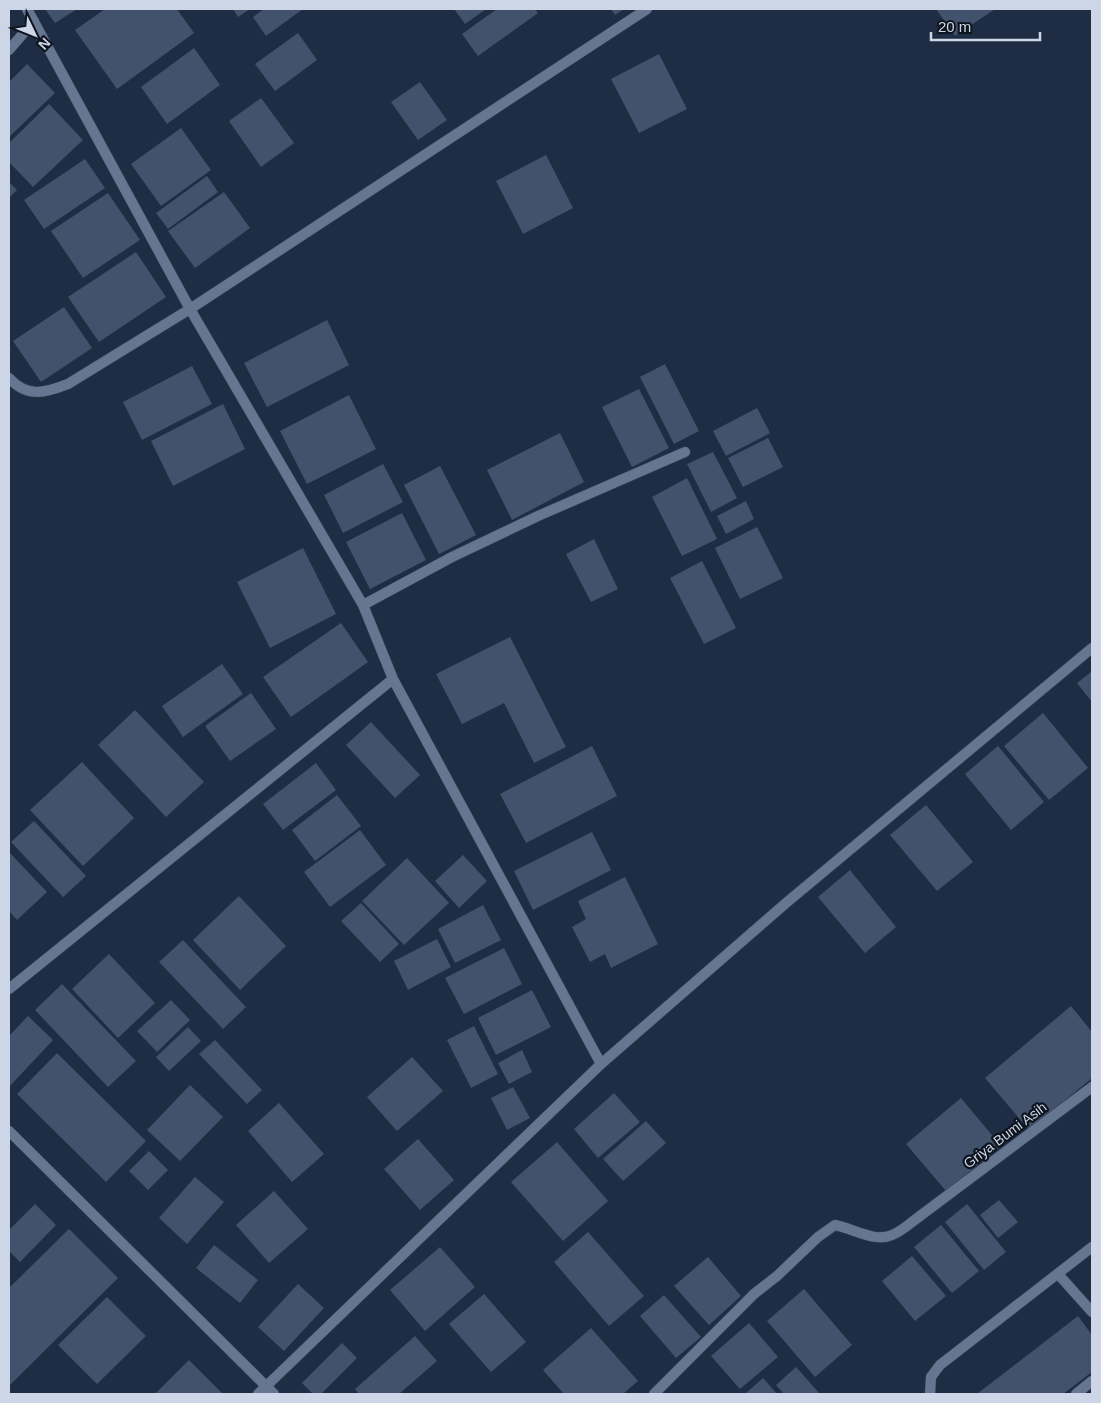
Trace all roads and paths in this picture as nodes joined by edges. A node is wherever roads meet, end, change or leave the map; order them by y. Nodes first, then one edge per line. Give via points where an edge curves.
1 (27, 9) edge
2 (647, 9) edge
3 (34, 21) junction
4 (9, 50) edge
5 (190, 309) junction
6 (9, 378) edge
7 (685, 452) dead end
8 (362, 605) junction
9 (1092, 648) edge
10 (393, 679) junction
11 (9, 990) edge
12 (601, 1064) junction
13 (1092, 1086) edge
14 (9, 1131) edge
15 (1092, 1247) edge
16 (1058, 1274) junction
17 (1092, 1312) edge
18 (1092, 1381) edge
19 (266, 1386) junction
20 (258, 1394) edge
21 (274, 1394) edge
22 (654, 1394) edge
23 (930, 1394) edge
24 (1076, 1394) edge

1 - 3 street
2 - 5 street
3 - 4 street
3 - 5 street
5 - 6 street via 68,384 48,392 30,393
5 - 8 street
7 - 8 street via 538,516
8 - 10 street
9 - 12 street via 786,903
10 - 11 street
10 - 12 street
12 - 19 street
13 - 22 street, Griya Bumi Asih via 890,1236 869,1236 835,1225 754,1294
14 - 19 street
15 - 16 street
16 - 17 street
16 - 23 street via 940,1365 931,1378
18 - 24 street
19 - 20 street
19 - 21 street

